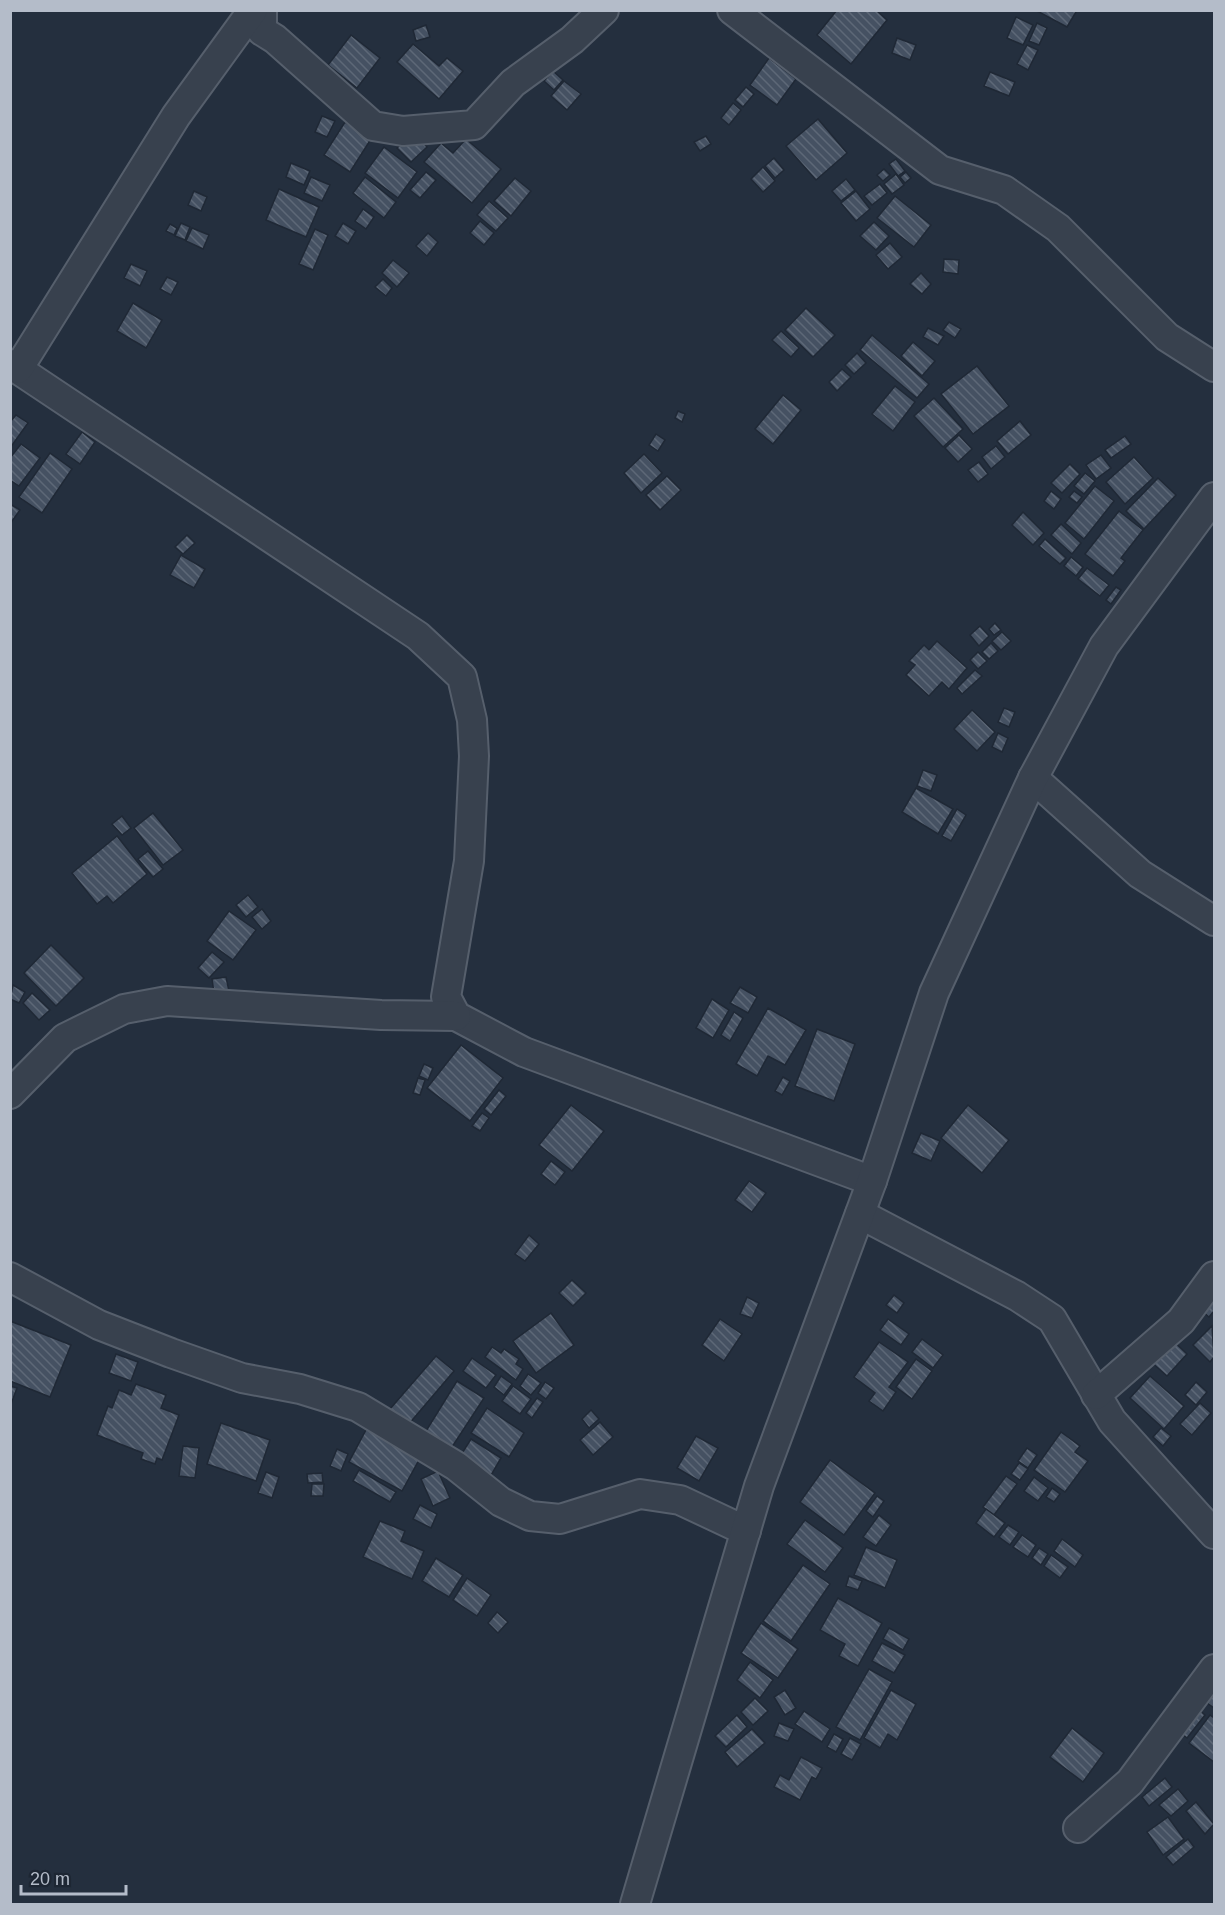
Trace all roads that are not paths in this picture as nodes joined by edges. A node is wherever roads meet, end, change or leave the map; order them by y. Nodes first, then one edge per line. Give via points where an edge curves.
1 (253, 10) edge
2 (262, 10) edge
3 (604, 10) edge
4 (732, 10) edge
5 (14, 367) edge
6 (1215, 368) edge
7 (1211, 510) edge
8 (1033, 778) junction
9 (1215, 921) edge
10 (456, 1016) junction
11 (10, 1094) edge
12 (872, 1181) junction
13 (860, 1214) junction
14 (1215, 1276) edge
15 (10, 1277) edge
16 (1096, 1395) junction
17 (746, 1530) junction
18 (1215, 1534) edge
19 (1215, 1669) edge
20 (1078, 1827) dead end
21 (635, 1905) edge

1 - 5 street via 176,116
2 - 3 street via 262,31 373,126 403,131 474,125 513,83 572,40
4 - 6 street via 940,170 1004,190 1058,228 1167,337
5 - 10 street via 418,636 462,677 472,720 474,756 469,861 446,997
7 - 8 street via 1104,646
8 - 9 street via 1140,874
8 - 12 street via 934,993
10 - 11 street via 167,1001 124,1010 65,1038
10 - 12 street via 524,1052
12 - 13 street
13 - 16 street via 1017,1296 1052,1319
13 - 17 street
14 - 16 street via 1181,1321
15 - 17 street via 99,1325 171,1353 242,1378 300,1389 358,1407 456,1466 501,1502 530,1516 560,1519 640,1494 680,1500
16 - 18 street via 1112,1421
17 - 21 street
19 - 20 street via 1130,1782

